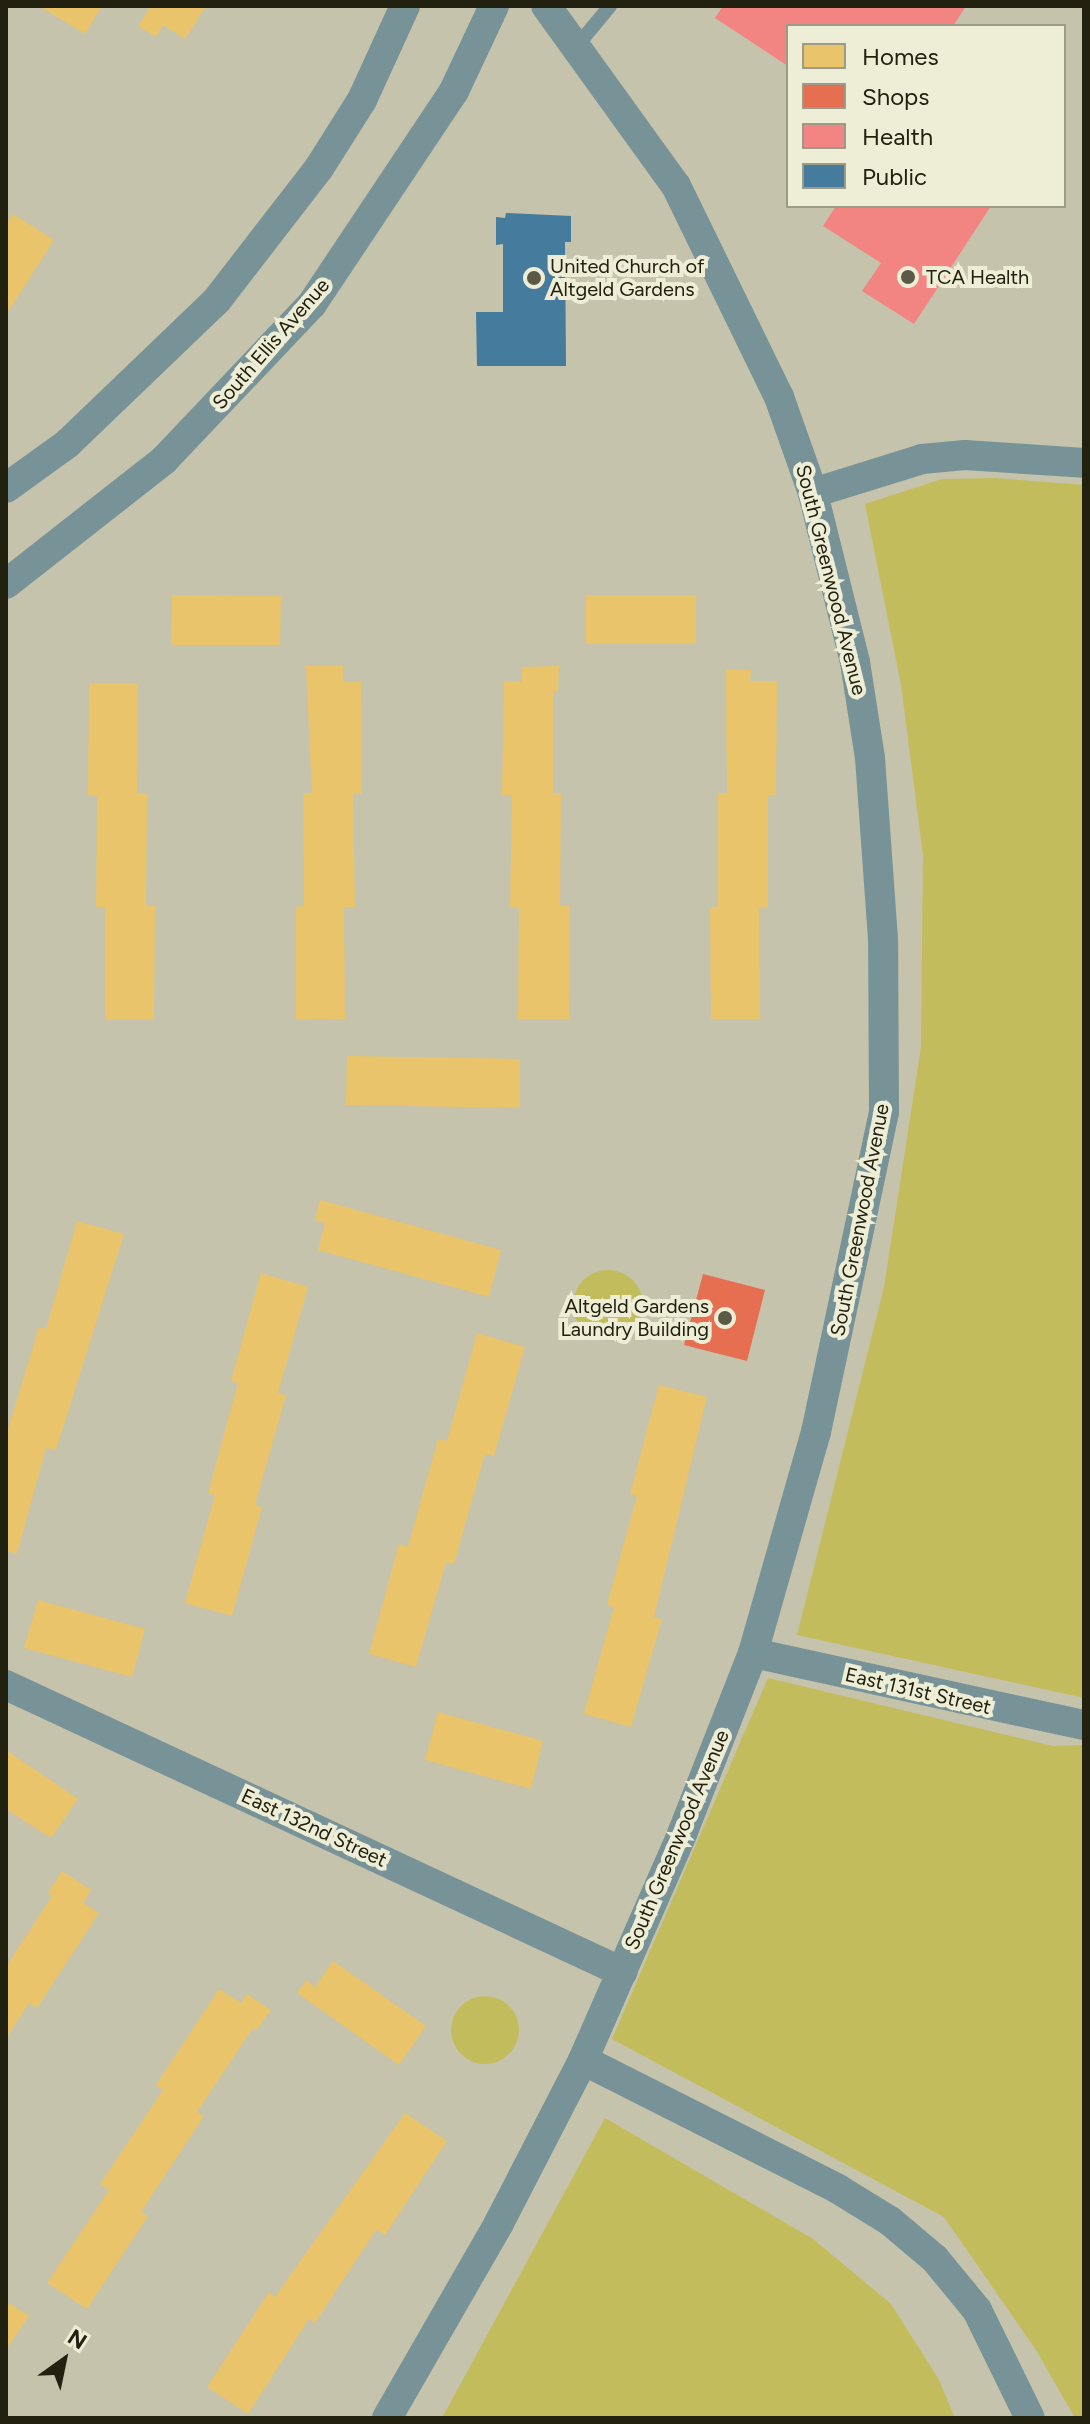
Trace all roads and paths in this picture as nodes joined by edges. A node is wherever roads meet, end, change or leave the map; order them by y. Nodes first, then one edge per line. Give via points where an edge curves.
1 (405, 6) edge
2 (494, 6) edge
3 (546, 6) edge
4 (610, 6) edge
5 (576, 47) junction
6 (1084, 463) edge
7 (6, 488) edge
8 (813, 493) junction
9 (6, 584) edge
10 (753, 1653) junction
11 (6, 1685) edge
12 (1084, 1725) edge
13 (622, 1972) junction
14 (583, 2060) junction
15 (387, 2418) edge
16 (1030, 2418) edge

1 - 7 street via 362,100 319,168 217,300 67,444
2 - 9 street, South Ellis Avenue via 454,91 312,304 164,460
3 - 5 street, South Greenwood Avenue
4 - 5 lane
5 - 8 street, South Greenwood Avenue via 676,186 779,397
6 - 8 street via 965,455 922,459
8 - 10 street, South Greenwood Avenue via 855,662 870,758 880,861 884,1112 819,1418
10 - 12 street, East 131st Street
10 - 13 street, South Greenwood Avenue
11 - 13 street, East 132nd Street
13 - 14 street, South Greenwood Avenue
14 - 15 street, South Greenwood Avenue via 499,2223
14 - 16 street via 838,2189 890,2221 935,2259 977,2310

